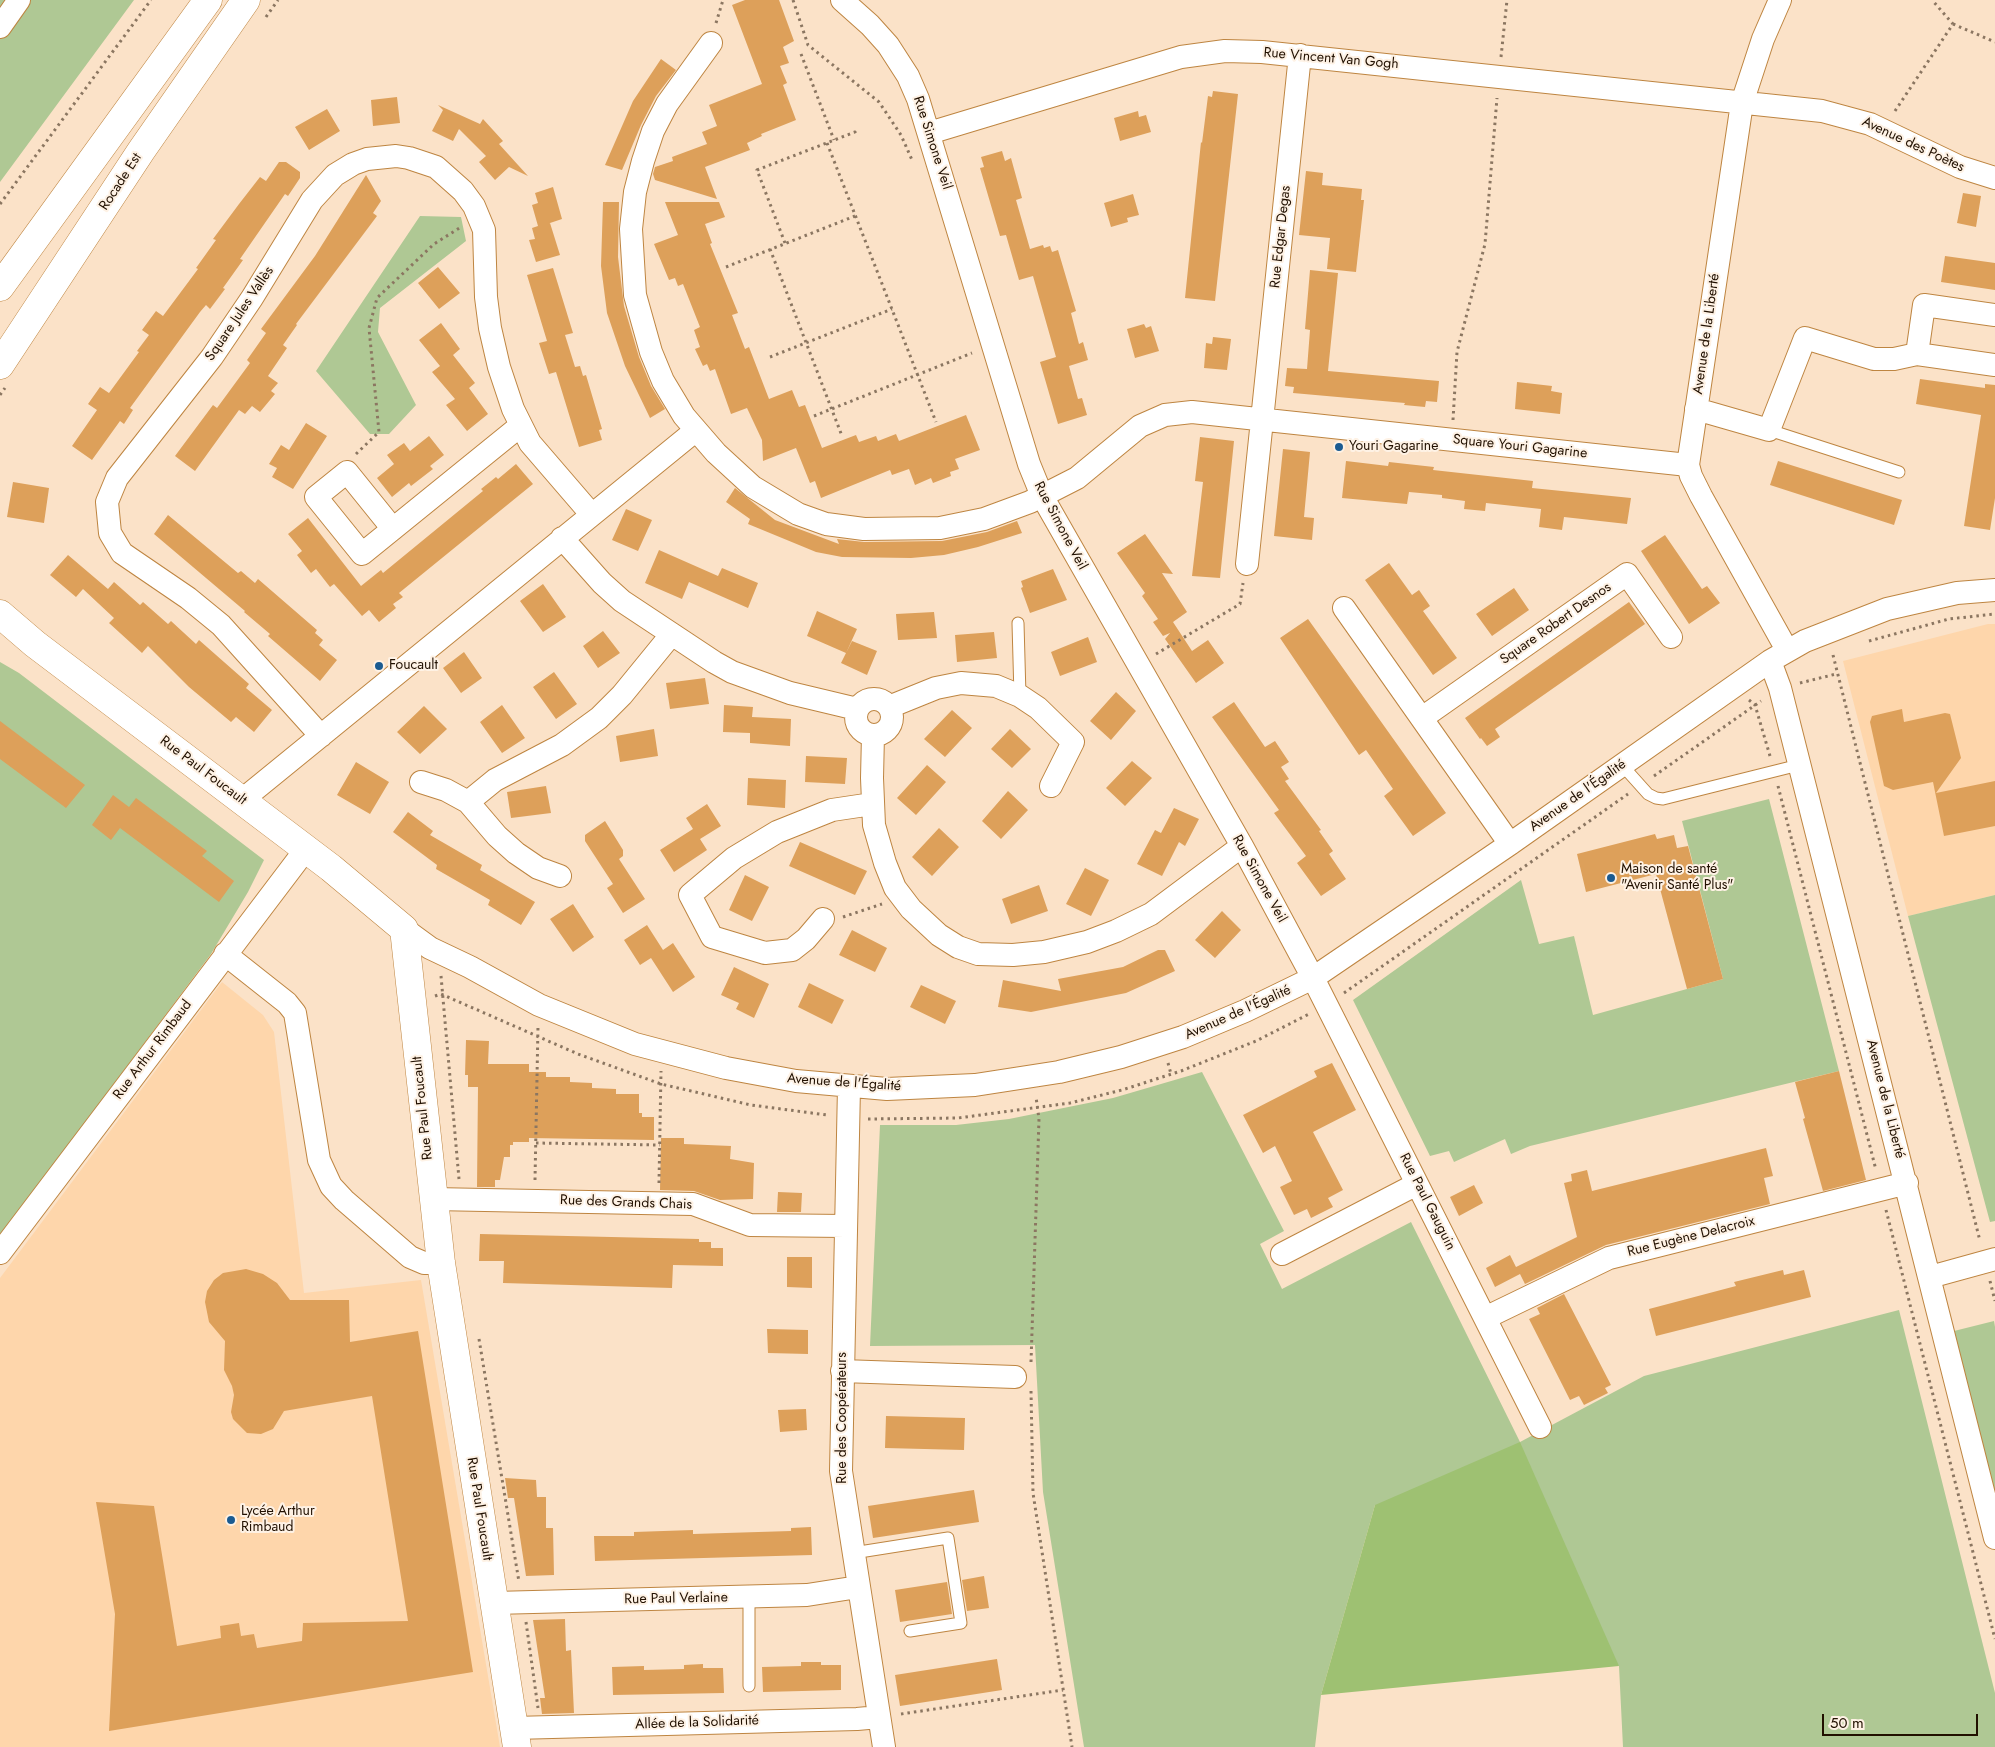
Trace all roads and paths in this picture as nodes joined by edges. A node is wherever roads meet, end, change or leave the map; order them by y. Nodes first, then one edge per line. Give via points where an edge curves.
1 (19, 0) edge
2 (151, 0) edge
3 (208, 0) edge
4 (246, 0) edge
5 (793, 0) edge
6 (842, 0) edge
7 (1507, 0) edge
8 (1780, 0) edge
9 (1932, 0) edge
10 (1953, 24) junction
11 (0, 27) edge
12 (1995, 42) edge
13 (711, 43) dead end
14 (802, 54) dead end
15 (1300, 55) junction
16 (1499, 76) junction
17 (1742, 102) junction
18 (1882, 130) junction
19 (929, 133) junction
20 (857, 136) dead end
21 (834, 140) junction
22 (827, 143) junction
23 (916, 168) dead end
24 (1995, 178) edge
25 (0, 204) edge
26 (856, 216) junction
27 (481, 221) junction
28 (785, 243) junction
29 (770, 249) junction
30 (726, 267) dead end
31 (0, 287) edge
32 (892, 310) junction
33 (1995, 315) edge
34 (806, 343) junction
35 (972, 353) dead end
36 (1917, 354) junction
37 (770, 358) dead end
38 (0, 365) edge
39 (1995, 365) edge
40 (918, 376) junction
41 (1696, 409) junction
42 (831, 410) junction
43 (814, 416) dead end
44 (1262, 419) junction
45 (936, 422) dead end
46 (520, 426) junction
47 (695, 430) junction
48 (1769, 430) junction
49 (842, 436) dead end
50 (1452, 439) junction
51 (1688, 465) junction
52 (347, 472) junction
53 (1899, 472) dead end
54 (1042, 496) junction
55 (592, 515) junction
56 (393, 529) junction
57 (562, 538) junction
58 (1247, 564) joint
59 (1995, 590) edge
60 (1344, 608) dead end
61 (0, 614) edge
62 (1995, 614) edge
63 (1018, 623) dead end
64 (0, 625) edge
65 (671, 635) junction
66 (1672, 637) dead end
67 (1867, 642) dead end
68 (35, 644) junction
69 (1840, 652) dead end
70 (1779, 656) junction
71 (1138, 665) junction
72 (1836, 674) junction
73 (1734, 686) junction
74 (1780, 688) junction
75 (1020, 696) junction
76 (1755, 705) junction
77 (889, 708) junction
78 (857, 709) junction
79 (1422, 718) junction
80 (872, 735) junction
81 (321, 736) junction
82 (1622, 765) junction
83 (1799, 765) junction
84 (1774, 772) junction
85 (421, 782) dead end
86 (1051, 786) dead end
87 (1640, 786) junction
88 (242, 800) junction
89 (468, 802) junction
90 (872, 804) junction
91 (1510, 844) junction
92 (1242, 846) junction
93 (306, 849) junction
94 (560, 876) dead end
95 (902, 897) junction
96 (821, 922) joint
97 (404, 929) junction
98 (440, 953) junction
99 (225, 954) junction
100 (1313, 978) junction
101 (442, 994) junction
102 (411, 1003) junction
103 (540, 1005) junction
104 (1327, 1005) junction
105 (538, 1037) junction
106 (661, 1052) junction
107 (1034, 1076) junction
108 (661, 1084) junction
109 (848, 1087) junction
110 (1037, 1108) junction
111 (848, 1117) junction
112 (536, 1143) junction
113 (660, 1145) junction
114 (1907, 1183) junction
115 (1417, 1184) junction
116 (1881, 1190) junction
117 (433, 1199) junction
118 (461, 1200) junction
119 (535, 1201) junction
120 (659, 1203) junction
121 (845, 1226) junction
122 (0, 1253) edge
123 (1282, 1254) dead end
124 (1990, 1261) edge
125 (441, 1263) junction
126 (1930, 1277) junction
127 (1995, 1301) edge
128 (1485, 1318) junction
129 (478, 1333) dead end
130 (842, 1371) junction
131 (1026, 1377) junction
132 (1540, 1427) dead end
133 (1995, 1538) edge
134 (852, 1553) junction
135 (858, 1587) junction
136 (749, 1597) junction
137 (494, 1603) junction
138 (523, 1603) junction
139 (910, 1631) dead end
140 (1995, 1638) edge
141 (749, 1686) dead end
142 (1063, 1690) junction
143 (879, 1717) junction
144 (524, 1734) edge
145 (884, 1747) edge
146 (1072, 1747) edge

1 - 11 street
2 - 25 path
3 - 31 street
4 - 38 street, Rocade Est via 141,151
5 - 23 path via 808,46 879,102 901,135
6 - 19 street, Rue Simone Veil via 870,25 895,55 913,88
7 - 16 path
8 - 17 street, Avenue de la Liberté
9 - 10 path
10 - 12 path
10 - 18 path
13 - 47 street, Square Youri Gagarine via 667,104 653,131 637,184 631,229 635,295 645,334 664,381
14 - 21 path
15 - 16 street, Rue Vincent Van Gogh
15 - 19 street, Rue Vincent Van Gogh via 1240,51 1196,54
15 - 44 street, Rue Edgar Degas
16 - 17 street, Rue Vincent Van Gogh
16 - 50 path via 1485,244 1457,352
17 - 18 street, Avenue des Poètes via 1840,115
17 - 41 street, Avenue de la Liberté
18 - 24 street, Avenue des Poètes via 1960,167
19 - 54 street, Rue Simone Veil via 1029,464
20 - 21 path via 855,132
21 - 22 path
22 - 26 path
22 - 28 path via 757,170
26 - 28 path
26 - 32 path
27 - 46 street, Square Jules Vallès via 490,328 506,391
27 - 52 path via 456,229 439,240 377,298 369,328 379,432 349,461
27 - 81 street, Square Jules Vallès via 458,184 443,171 421,160 396,156 367,160 335,175 312,200 226,337 109,494 108,522 113,541 122,553 221,625
28 - 29 path
29 - 30 path
29 - 34 path
32 - 34 path
32 - 40 path
33 - 36 street via 1924,305
34 - 37 path
34 - 42 path
35 - 40 path
36 - 39 street
36 - 48 street via 1874,359 1805,338
40 - 42 path
40 - 45 path
41 - 48 street
41 - 51 street, Avenue de la Liberté
42 - 43 path
42 - 49 path
44 - 50 street, Square Youri Gagarine
44 - 54 street, Square Youri Gagarine via 1192,412 1152,419 1077,478
44 - 58 street
46 - 55 street, Square Jules Vallès via 530,443
46 - 56 street
47 - 54 street, Square Youri Gagarine via 760,492 798,514 826,524 864,529 940,528 1002,514
47 - 55 street
48 - 53 lane
50 - 51 street, Square Youri Gagarine
51 - 70 street, Avenue de la Liberté
52 - 56 street
52 - 56 street via 316,497 362,554
54 - 71 street, Rue Simone Veil
55 - 57 street
57 - 65 street via 622,601
57 - 81 street
58 - 71 path via 1240,604
59 - 70 street, Avenue de l'Égalité via 1957,593 1887,609 1840,626
60 - 79 street
61 - 68 street, Rue Paul Foucault
62 - 67 path via 1948,619
63 - 75 lane
64 - 68 street, Rue Paul Foucault
65 - 78 street via 714,662 758,682 806,698
65 - 89 street via 599,718 562,745 486,786
66 - 79 street, Square Robert Desnos via 1628,574
68 - 88 street, Rue Paul Foucault
69 - 72 path via 1831,655
70 - 73 street, Avenue de l'Égalité
70 - 74 street, Avenue de la Liberté
71 - 92 street, Rue Simone Veil
72 - 74 path
72 - 124 path
73 - 76 path
73 - 82 street, Avenue de l'Égalité
74 - 76 path
74 - 83 street, Avenue de la Liberté
75 - 77 street via 996,686 961,683 936,688
75 - 86 street via 1038,708 1073,742
76 - 84 path
76 - 87 path
77 - 78 street via 884,702 874,699 864,701
77 - 80 street via 890,724 883,732
78 - 80 street via 858,726
79 - 91 street
80 - 90 street
81 - 88 street
82 - 87 lane
82 - 91 street, Avenue de l'Égalité
83 - 84 lane
83 - 114 street, Avenue de la Liberté
84 - 87 lane via 1664,799 1648,794
84 - 116 path
85 - 89 street
87 - 104 path
88 - 93 street, Rue Paul Foucault
89 - 94 street via 516,854 538,868
90 - 95 street via 880,850
90 - 96 street via 832,810 777,832 734,858 690,895 712,937 756,952 775,954 792,950
91 - 100 street, Avenue de l'Égalité
92 - 95 street via 1141,920 1088,942 1044,952 990,955 958,947 928,927
92 - 100 street, Rue Simone Veil
93 - 97 street, Rue Paul Foucault
93 - 99 street, Rue Arthur Rimbaud
95 - 96 path
97 - 98 street, Avenue de l'Égalité
97 - 102 street, Rue Paul Foucault
98 - 101 path
98 - 103 street, Avenue de l'Égalité
99 - 122 street, Rue Arthur Rimbaud
99 - 125 street via 295,1013 320,1160 331,1186 410,1257 424,1263
100 - 104 street, Rue Paul Gauguin
100 - 107 street, Avenue de l'Égalité via 1238,1015 1176,1040 1106,1061
101 - 102 path
101 - 105 path
101 - 118 path
102 - 117 street, Rue Paul Foucault
103 - 105 path
103 - 106 street, Avenue de l'Égalité
104 - 110 path via 1256,1041 1181,1071 1122,1090
104 - 115 street, Rue Paul Gauguin
105 - 108 path
105 - 112 path
106 - 108 path
106 - 109 street, Avenue de l'Égalité via 769,1076
107 - 109 street, Avenue de l'Égalité via 950,1087
107 - 110 path
108 - 111 path via 751,1106
108 - 113 path
109 - 111 street, Rue des Coopérateurs
110 - 111 path via 958,1118 880,1120
110 - 131 path
111 - 121 street, Rue des Coopérateurs
112 - 113 path
112 - 119 path
113 - 120 path
114 - 116 street, Rue Eugène Delacroix
114 - 126 street, Avenue de la Liberté
115 - 123 street
115 - 128 street, Rue Paul Gauguin
116 - 128 street, Rue Eugène Delacroix via 1600,1261
116 - 140 path
117 - 118 street, Rue des Grands Chais
117 - 125 street, Rue Paul Foucault
118 - 119 street, Rue des Grands Chais
119 - 120 street, Rue des Grands Chais
120 - 121 street, Rue des Grands Chais via 702,1206 750,1225
121 - 130 street, Rue des Coopérateurs
124 - 126 street
124 - 127 path
125 - 137 street, Rue Paul Foucault
126 - 133 street, Avenue de la Liberté
128 - 132 street, Rue Paul Gauguin
129 - 138 path
130 - 131 street
130 - 134 street, Rue des Coopérateurs via 841,1471
131 - 142 path via 1033,1493
134 - 135 street, Rue des Coopérateurs
134 - 139 lane via 948,1538 961,1623
135 - 136 street, Rue Paul Verlaine via 807,1595
135 - 143 street, Rue des Coopérateurs
136 - 138 street, Rue Paul Verlaine
136 - 141 lane
137 - 138 street, Rue Paul Verlaine
137 - 144 street, Rue Paul Foucault
138 - 144 path
142 - 143 path
142 - 146 path
143 - 144 street, Allée de la Solidarité
143 - 145 street, Rue des Coopérateurs

